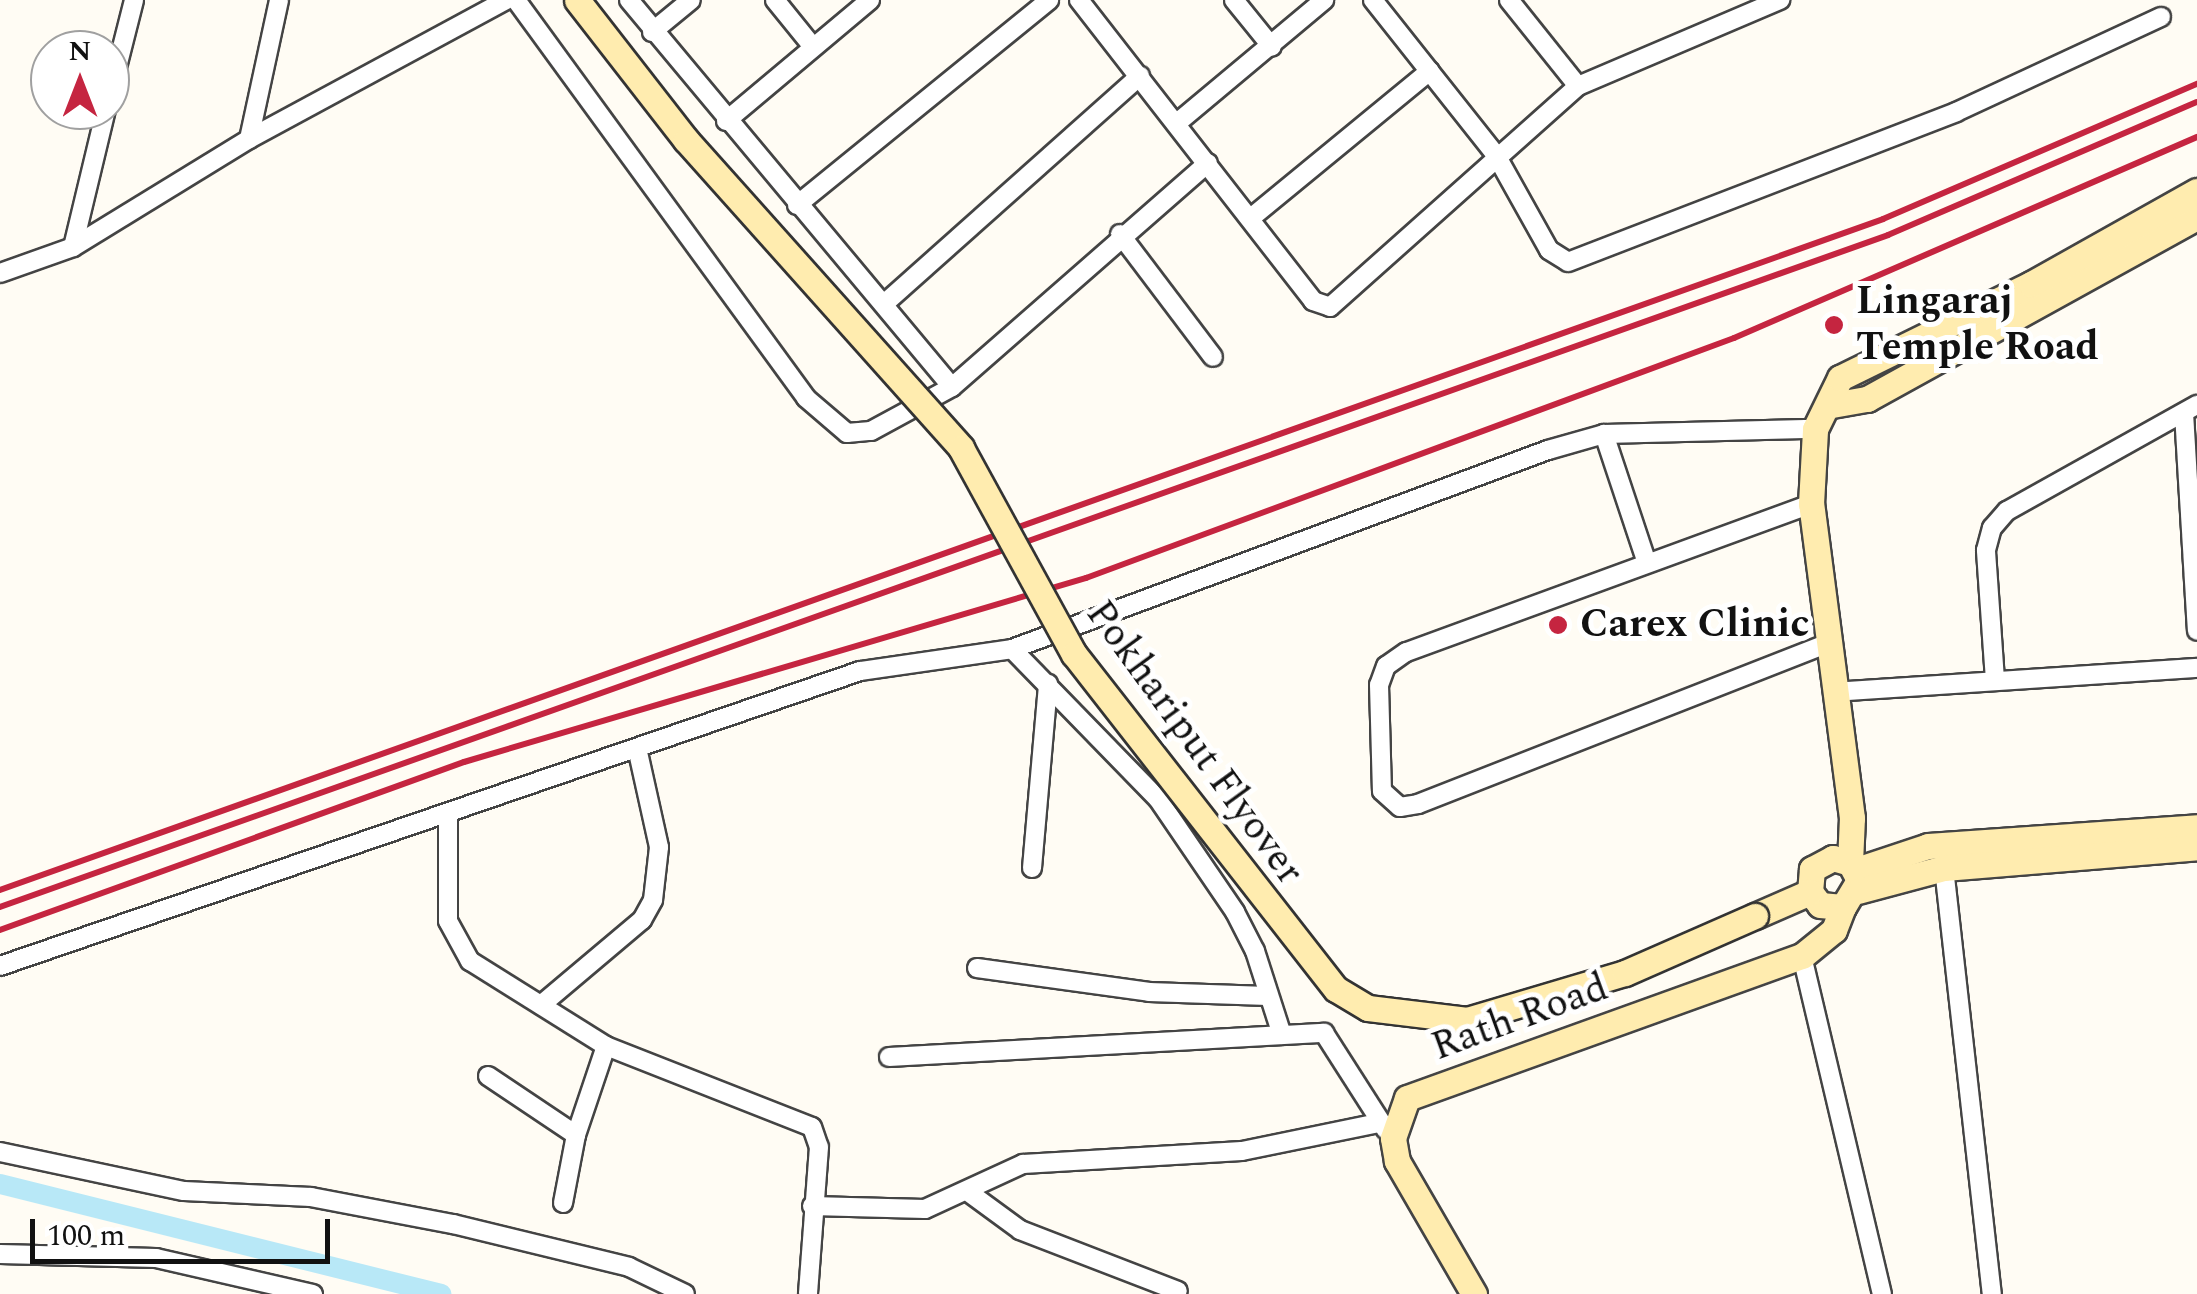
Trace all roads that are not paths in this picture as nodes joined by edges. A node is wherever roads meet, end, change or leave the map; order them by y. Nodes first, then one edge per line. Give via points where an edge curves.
1 (134, 0) edge
2 (278, 0) edge
3 (506, 0) edge
4 (516, 0) edge
5 (577, 0) edge
6 (629, 0) edge
7 (690, 0) edge
8 (775, 0) edge
9 (870, 0) edge
10 (1049, 0) edge
11 (1079, 0) edge
12 (1234, 0) edge
13 (1324, 0) edge
14 (1372, 0) edge
15 (1780, 0) edge
16 (1519, 4) edge
17 (2161, 17) dead end
18 (126, 30) edge
19 (652, 32) junction
20 (813, 47) junction
21 (1272, 47) junction
22 (1430, 72) junction
23 (1140, 76) junction
24 (1578, 86) junction
25 (726, 121) junction
26 (1177, 123) junction
27 (101, 130) edge
28 (248, 139) junction
29 (1496, 155) junction
30 (1208, 162) junction
31 (2197, 191) edge
32 (798, 205) junction
33 (1252, 217) junction
34 (2197, 217) edge
35 (1120, 234) junction
36 (72, 247) junction
37 (0, 274) edge
38 (884, 304) junction
39 (1213, 357) dead end
40 (952, 387) junction
41 (1832, 404) junction
42 (2190, 409) edge
43 (1815, 428) junction
44 (1604, 434) junction
45 (1811, 504) junction
46 (1646, 560) junction
47 (2197, 631) edge
48 (1826, 644) junction
49 (1012, 648) junction
50 (2197, 668) edge
51 (1995, 680) junction
52 (1048, 684) junction
53 (1834, 692) junction
54 (637, 748) junction
55 (448, 817) junction
56 (2197, 827) edge
57 (2197, 847) edge
58 (1032, 868) dead end
59 (1944, 868) junction
60 (1852, 883) junction
61 (1810, 892) junction
62 (1802, 956) junction
63 (0, 966) edge
64 (977, 968) dead end
65 (1268, 996) junction
66 (541, 1005) junction
67 (1282, 1036) junction
68 (606, 1046) junction
69 (889, 1057) dead end
70 (488, 1076) dead end
71 (1386, 1130) junction
72 (576, 1134) junction
73 (0, 1152) edge
74 (971, 1194) junction
75 (563, 1204) dead end
76 (812, 1206) junction
77 (0, 1254) edge
78 (1178, 1291) dead end
79 (313, 1294) edge
80 (685, 1294) edge
81 (808, 1294) edge
82 (1474, 1294) edge
83 (1882, 1294) edge
84 (1992, 1294) edge

1 - 18 street
2 - 28 street
3 - 28 street
4 - 40 street via 831,424 847,432 870,431
5 - 61 main road, Pokhariput Flyover, bridge via 686,140 961,448 1074,654 1336,989 1368,1008 1467,1020 1625,973
6 - 19 street
7 - 19 street
8 - 20 street
9 - 20 street
10 - 32 street
11 - 23 street
12 - 21 street
13 - 21 street
14 - 22 street
15 - 24 street
16 - 24 street
17 - 29 street via 1956,112 1581,262 1549,250
19 - 25 street
20 - 25 street
21 - 26 street
22 - 29 street
22 - 33 street
23 - 26 street
23 - 38 street
24 - 29 street
25 - 32 street
26 - 30 street
27 - 36 street
28 - 36 street
29 - 33 street via 1330,308 1313,302
30 - 33 street
30 - 35 street
31 - 41 main road via 1840,378
32 - 38 street
34 - 41 main road via 1882,391
35 - 39 street
35 - 40 street
36 - 37 street
38 - 40 street
41 - 43 main road
42 - 47 street
42 - 51 street via 2007,511 1992,528 1986,550
43 - 44 street
43 - 45 main road
44 - 46 street
44 - 49 street
45 - 46 street
45 - 48 main road
46 - 48 street via 1406,652 1386,666 1376,711 1386,801 1418,804
48 - 53 main road
49 - 52 street
49 - 54 street via 860,670
50 - 51 street
51 - 53 street
52 - 58 street
52 - 65 street via 1158,799 1235,912
53 - 60 main road via 1852,818
54 - 55 street
54 - 66 street via 658,847 654,900 642,920
55 - 63 street via 256,874
55 - 66 street via 454,941 470,962
56 - 60 main road via 1928,846 1898,854
57 - 59 main road
59 - 60 main road
59 - 84 street
60 - 61 main road via 1827,908
60 - 61 main road via 1833,858 1818,863
60 - 62 main road, Rath Road via 1834,930
62 - 71 main road, Rath Road via 1407,1098
62 - 83 street
64 - 65 street via 1149,992
65 - 67 street
66 - 68 street
67 - 69 street
67 - 71 street via 1324,1033
68 - 72 street
68 - 76 street via 812,1126 819,1147
70 - 72 street
71 - 74 street via 1242,1151 1061,1157 1003,1172
71 - 82 main road
72 - 75 street
73 - 80 street via 184,1191 283,1194 453,1224 629,1268
74 - 76 street via 925,1210
74 - 78 street via 1020,1230
76 - 81 street
77 - 79 street via 156,1258

